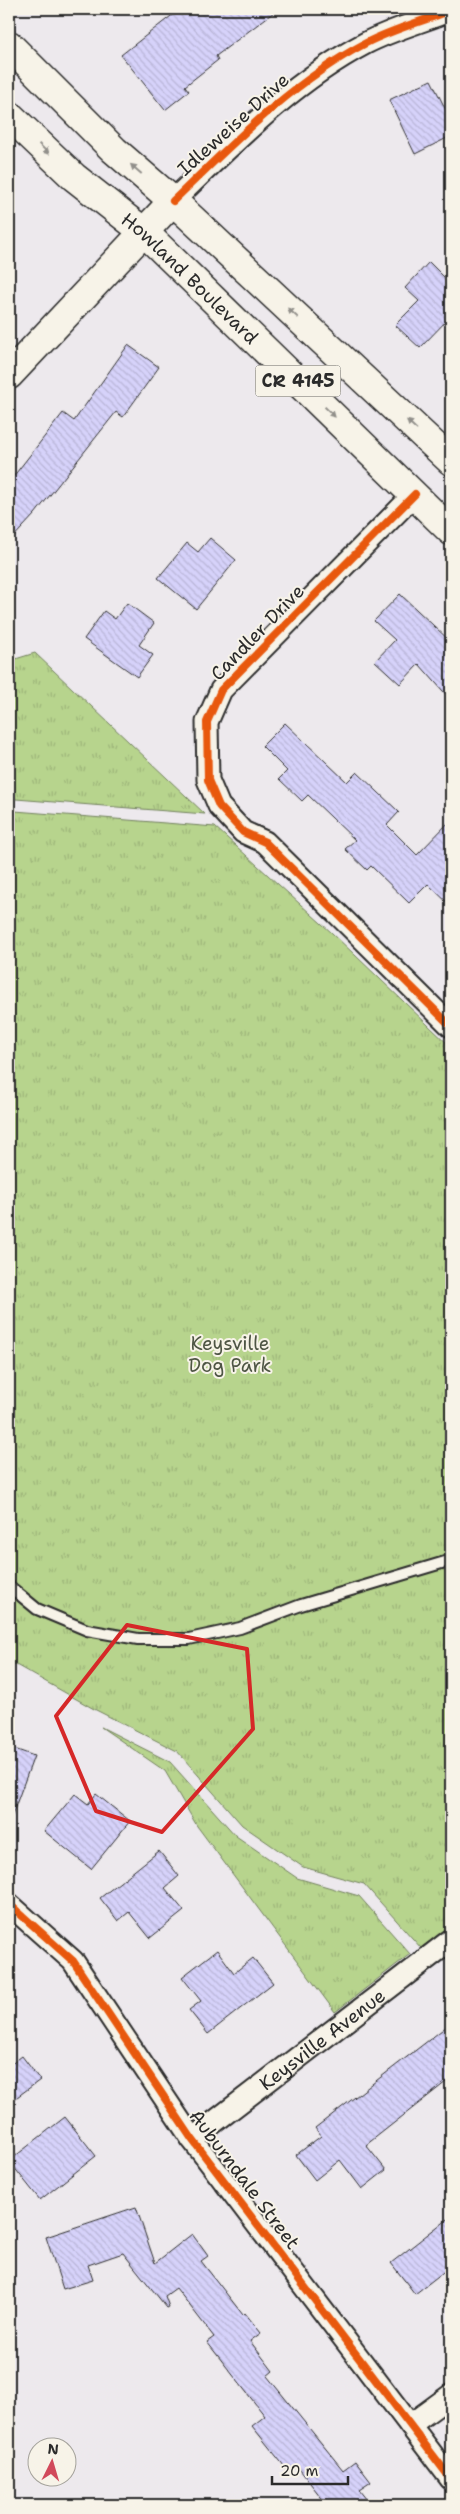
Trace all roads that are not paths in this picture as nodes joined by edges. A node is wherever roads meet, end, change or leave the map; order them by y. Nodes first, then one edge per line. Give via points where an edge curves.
1 (451, 10) edge
2 (9, 45) edge
3 (9, 115) edge
4 (173, 201) junction
5 (144, 232) junction
6 (9, 375) edge
7 (450, 458) edge
8 (415, 494) junction
9 (451, 531) edge
10 (451, 1026) edge
11 (451, 1563) edge
12 (9, 1586) edge
13 (9, 1904) edge
14 (451, 1940) edge
15 (192, 2139) junction
16 (451, 2395) edge
17 (410, 2425) junction
18 (451, 2479) edge

1 - 4 street, Idleweise Drive via 367,43 297,87 235,140
4 -> 2 main road, CR 4145 via 114,150
3 -> 5 main road, Howland Boulevard / CR 4145 via 74,177
4 - 5 main road
7 -> 4 main road, CR 4145
5 - 6 main road
5 -> 8 main road, Howland Boulevard / CR 4145
8 - 9 main road, Howland Boulevard / CR 4145
8 - 10 street, Candler Drive via 221,690 207,722 208,780 220,806 243,832 265,842
11 - 12 lane via 301,1605 240,1628 189,1639 138,1639 87,1630 37,1609
13 - 15 street, Auburndale Street via 73,1962
14 - 15 street, Keysville Avenue
15 - 17 street, Auburndale Street
16 - 17 street
17 - 18 street, Auburndale Street

